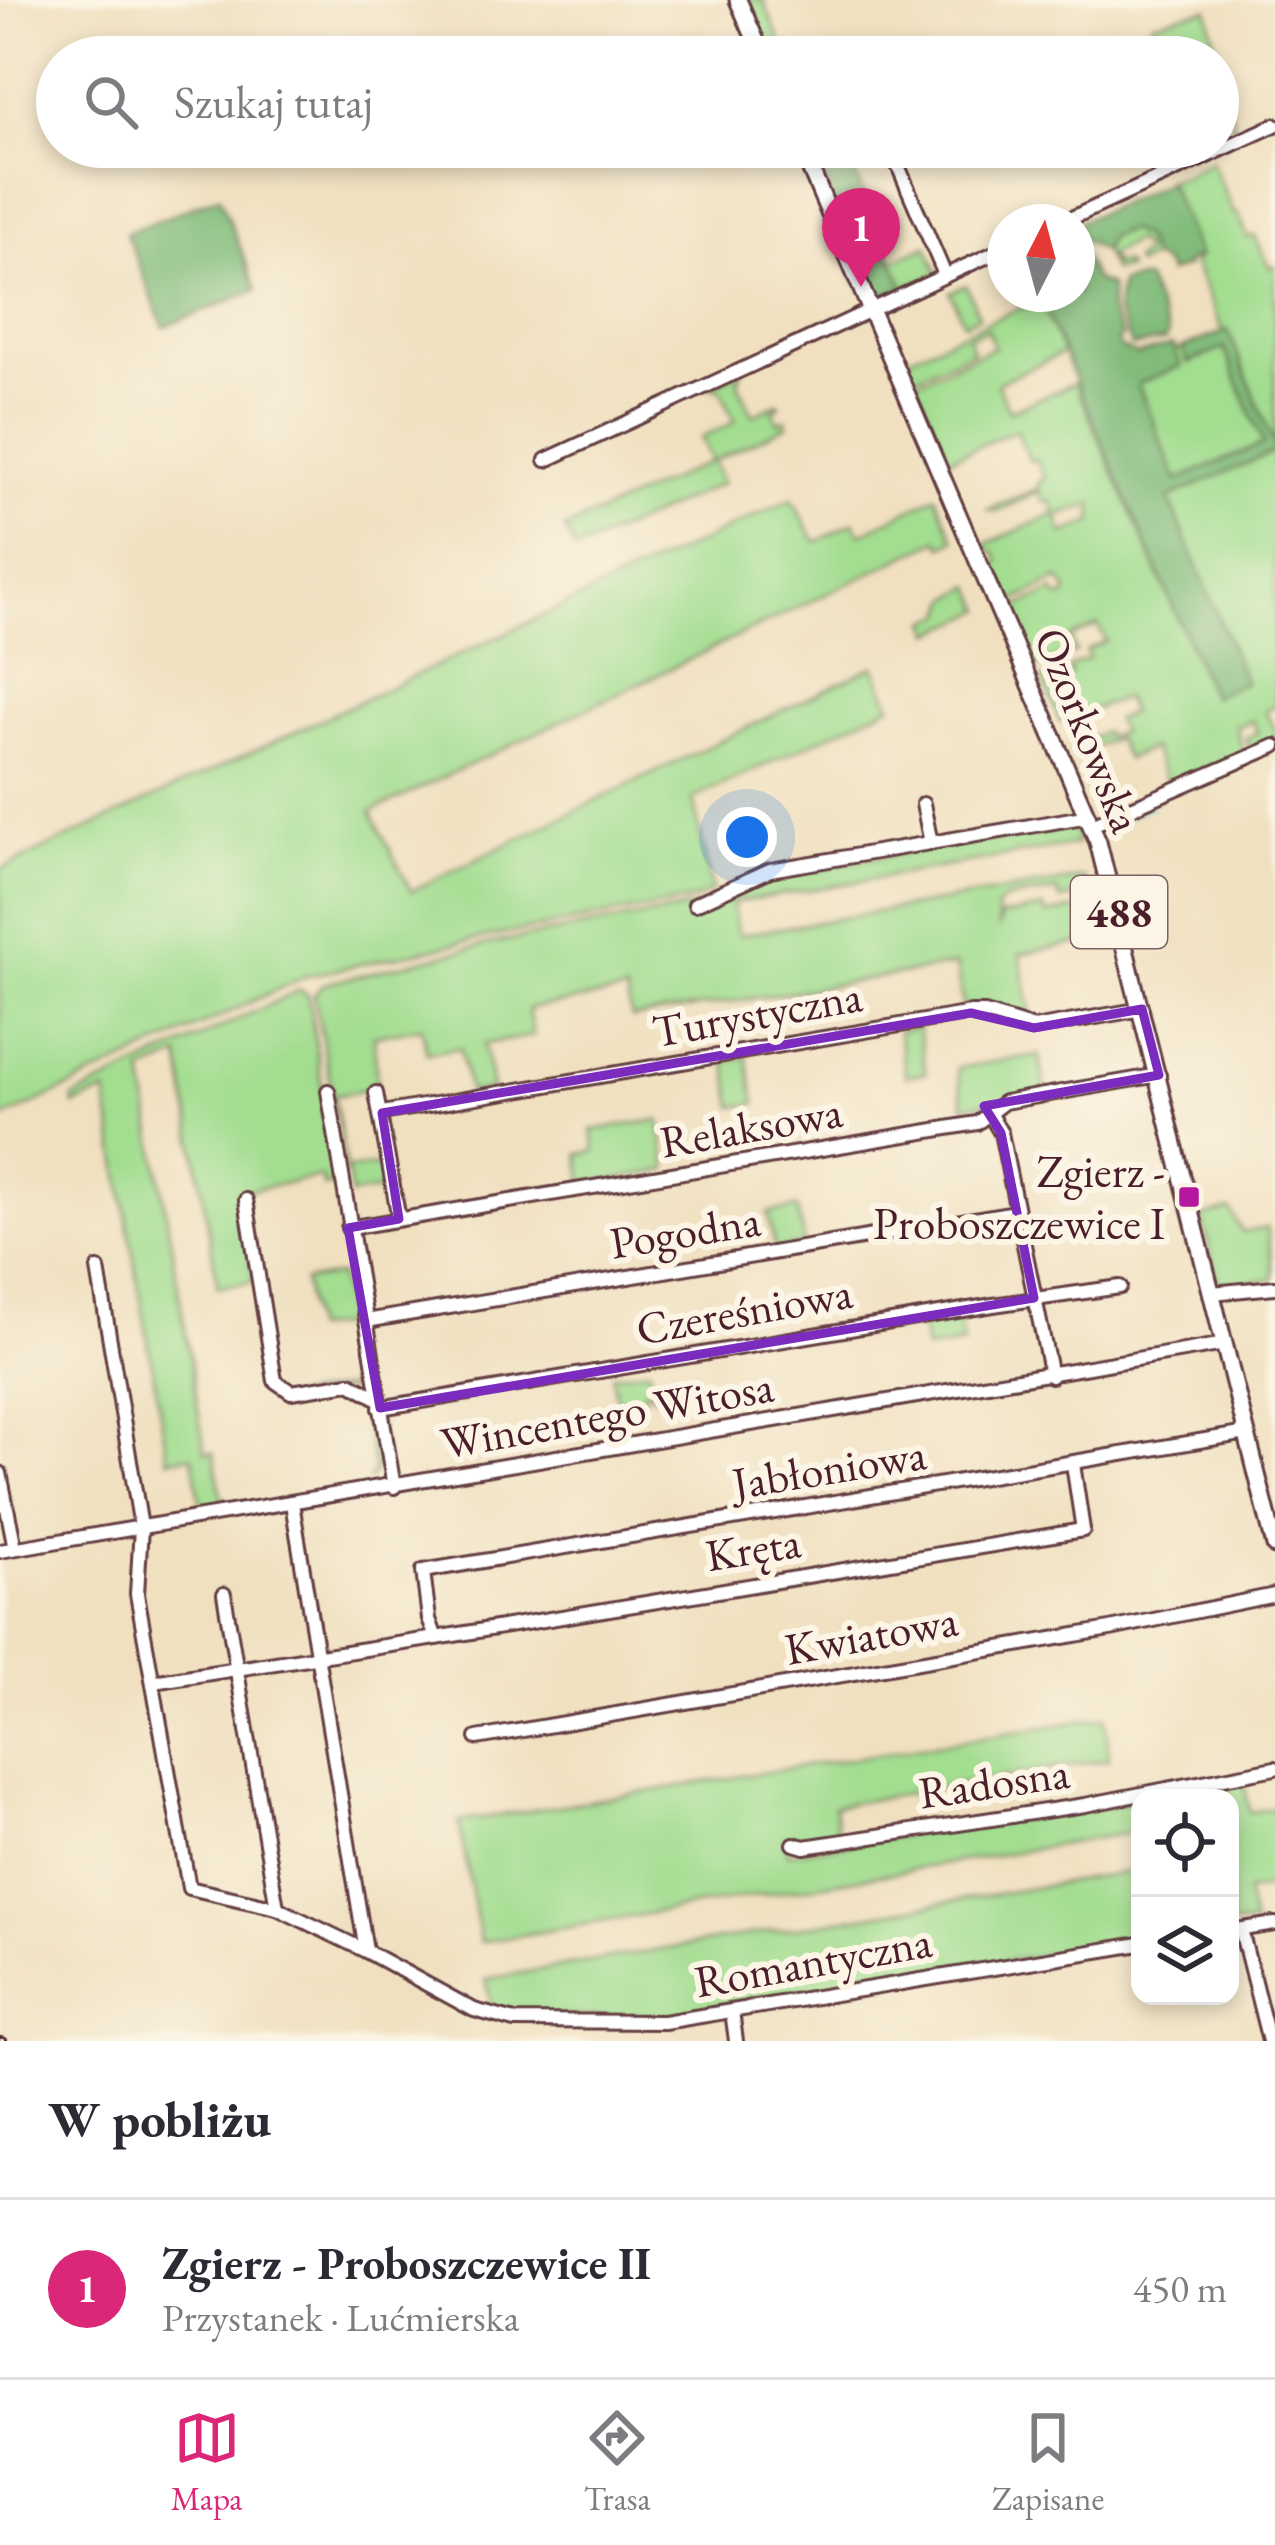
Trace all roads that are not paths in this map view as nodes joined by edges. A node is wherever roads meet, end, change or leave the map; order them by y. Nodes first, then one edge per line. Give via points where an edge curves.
1 (738, 0) edge
2 (754, 36) edge
3 (1275, 125) edge
4 (1239, 141) edge
5 (810, 168) edge
6 (899, 168) edge
7 (1181, 168) edge
8 (1095, 207) edge
9 (987, 256) edge
10 (945, 275) junction
11 (871, 309) junction
12 (546, 460) dead end
13 (1275, 746) edge
14 (923, 805) dead end
15 (1091, 820) junction
16 (931, 843) junction
17 (694, 904) dead end
18 (1142, 1009) junction
19 (1159, 1075) junction
20 (328, 1090) dead end
21 (376, 1093) dead end
22 (382, 1113) junction
23 (989, 1113) junction
24 (246, 1200) dead end
25 (1016, 1213) junction
26 (399, 1219) junction
27 (348, 1228) junction
28 (98, 1269) dead end
29 (1120, 1287) dead end
30 (1275, 1287) edge
31 (1212, 1293) junction
32 (1034, 1298) junction
33 (366, 1321) junction
34 (1225, 1344) junction
35 (374, 1364) junction
36 (1051, 1376) junction
37 (350, 1383) junction
38 (379, 1404) junction
39 (1246, 1433) junction
40 (1073, 1464) junction
41 (0, 1474) edge
42 (394, 1487) junction
43 (292, 1503) junction
44 (141, 1527) junction
45 (1275, 1546) edge
46 (8, 1550) edge
47 (224, 1594) dead end
48 (1275, 1595) edge
49 (436, 1638) junction
50 (319, 1658) junction
51 (236, 1670) junction
52 (153, 1682) junction
53 (477, 1738) dead end
54 (1275, 1768) edge
55 (794, 1844) dead end
56 (277, 1908) junction
57 (1275, 1924) edge
58 (1239, 1930) edge
59 (1239, 1944) edge
60 (1131, 1945) edge
61 (366, 1951) junction
62 (732, 2011) junction
63 (611, 2023) junction
64 (610, 2041) edge
65 (736, 2041) edge
66 (1269, 2041) edge

1 - 2 main road
3 - 4 street
5 - 11 main road, 488
6 - 10 street
7 - 8 street
9 - 10 street
10 - 11 street
11 - 12 street
11 - 15 main road, Ozorkowska / 488
13 - 15 street
14 - 16 street
15 - 16 street
15 - 18 main road, Ozorkowska / 488
16 - 17 street via 770,870
18 - 19 main road, Ozorkowska / 488
18 - 22 street, Turystyczna via 1034,1028 971,1013
19 - 23 street, Relaksowa via 1004,1102
19 - 31 main road, Ozorkowska / 488
20 - 27 street
21 - 22 street
22 - 26 street
23 - 25 street via 1001,1133
23 - 26 street, Relaksowa via 977,1123
24 - 37 street via 275,1381 291,1392
25 - 32 street
25 - 33 street, Pogodna
26 - 27 street, Relaksowa
27 - 33 street
28 - 44 street
29 - 32 street, Czereśniowa
30 - 31 street
31 - 34 main road, Ozorkowska / 488
32 - 36 street
32 - 38 street, Czereśniowa
33 - 35 street
34 - 36 street, Wincentego Witosa
34 - 39 main road, Ozorkowska / 488
35 - 37 street
35 - 38 street
36 - 42 street, Wincentego Witosa
37 - 38 street
38 - 42 street
39 - 40 street, Jabłoniowa
39 - 45 main road, Ozorkowska / 488
40 - 49 street, Kręta via 1083,1530
40 - 49 street, Jabłoniowa via 423,1571
41 - 46 street
42 - 43 street, Wincentego Witosa
43 - 44 street, Wincentego Witosa
43 - 50 street
44 - 46 street, Wincentego Witosa
44 - 52 street via 137,1594
47 - 51 street
48 - 53 street, Kwiatowa
49 - 50 street
50 - 51 street
50 - 61 street
51 - 52 street
51 - 56 street
52 - 56 street via 189,1888
54 - 55 street, Radosna via 1085,1805
56 - 61 street
57 - 58 street
59 - 66 street
60 - 62 street, Romantyczna
61 - 63 street, Romantyczna via 495,2018
62 - 63 street, Romantyczna
62 - 65 street
63 - 64 street

